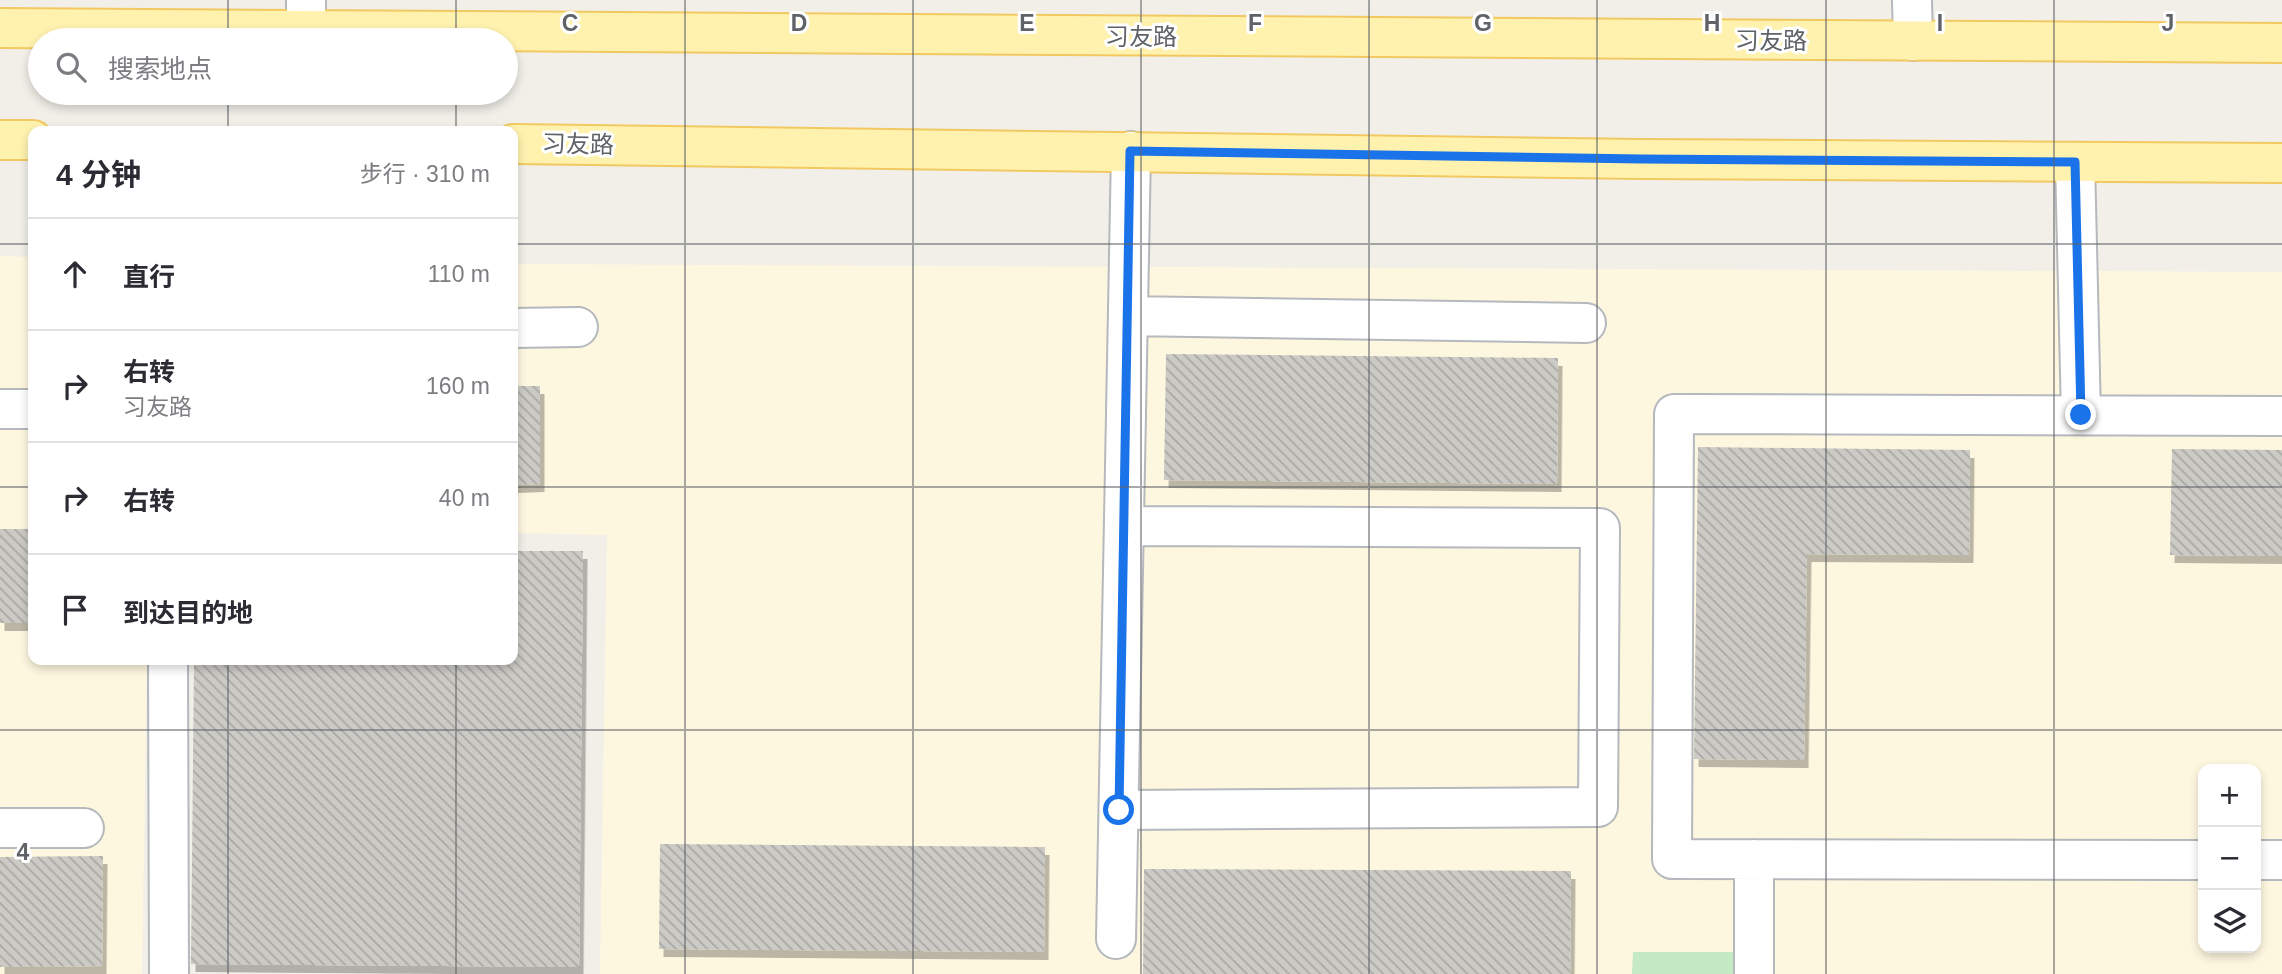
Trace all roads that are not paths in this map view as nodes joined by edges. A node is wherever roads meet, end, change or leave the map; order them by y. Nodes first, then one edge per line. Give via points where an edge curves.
1 (1912, 0) edge
2 (306, 15) edge
3 (0, 28) edge
4 (1913, 41) junction
5 (2282, 43) edge
6 (0, 140) edge
7 (28, 140) edge
8 (518, 144) edge
9 (1130, 151) junction
10 (2075, 162) junction
11 (2282, 163) edge
12 (1128, 316) junction
13 (1586, 323) dead end
14 (578, 327) dead end
15 (518, 328) edge
16 (0, 409) edge
17 (28, 409) edge
18 (2081, 415) junction
19 (2282, 416) edge
20 (1124, 526) junction
21 (168, 665) edge
22 (1119, 810) junction
23 (0, 828) edge
24 (83, 828) dead end
25 (1754, 859) junction
26 (2198, 860) edge
27 (2261, 860) edge
28 (2282, 860) edge
29 (1116, 939) dead end
30 (169, 974) edge
31 (1754, 974) edge

1 - 4 lane
2 - 3 main road, 习友路
2 - 4 main road, 习友路
4 - 5 main road, 习友路
6 - 7 main road
8 - 9 main road, 习友路
9 - 10 main road, 习友路
9 - 12 lane
10 - 11 main road, 习友路
10 - 18 lane
12 - 13 lane
12 - 20 lane
14 - 15 lane
16 - 17 lane
18 - 19 lane
18 - 25 lane via 1674,415 1672,859
20 - 22 lane
20 - 22 lane via 1600,528 1598,807
21 - 30 lane
22 - 29 lane
23 - 24 lane
25 - 26 lane
25 - 31 lane
27 - 28 lane

